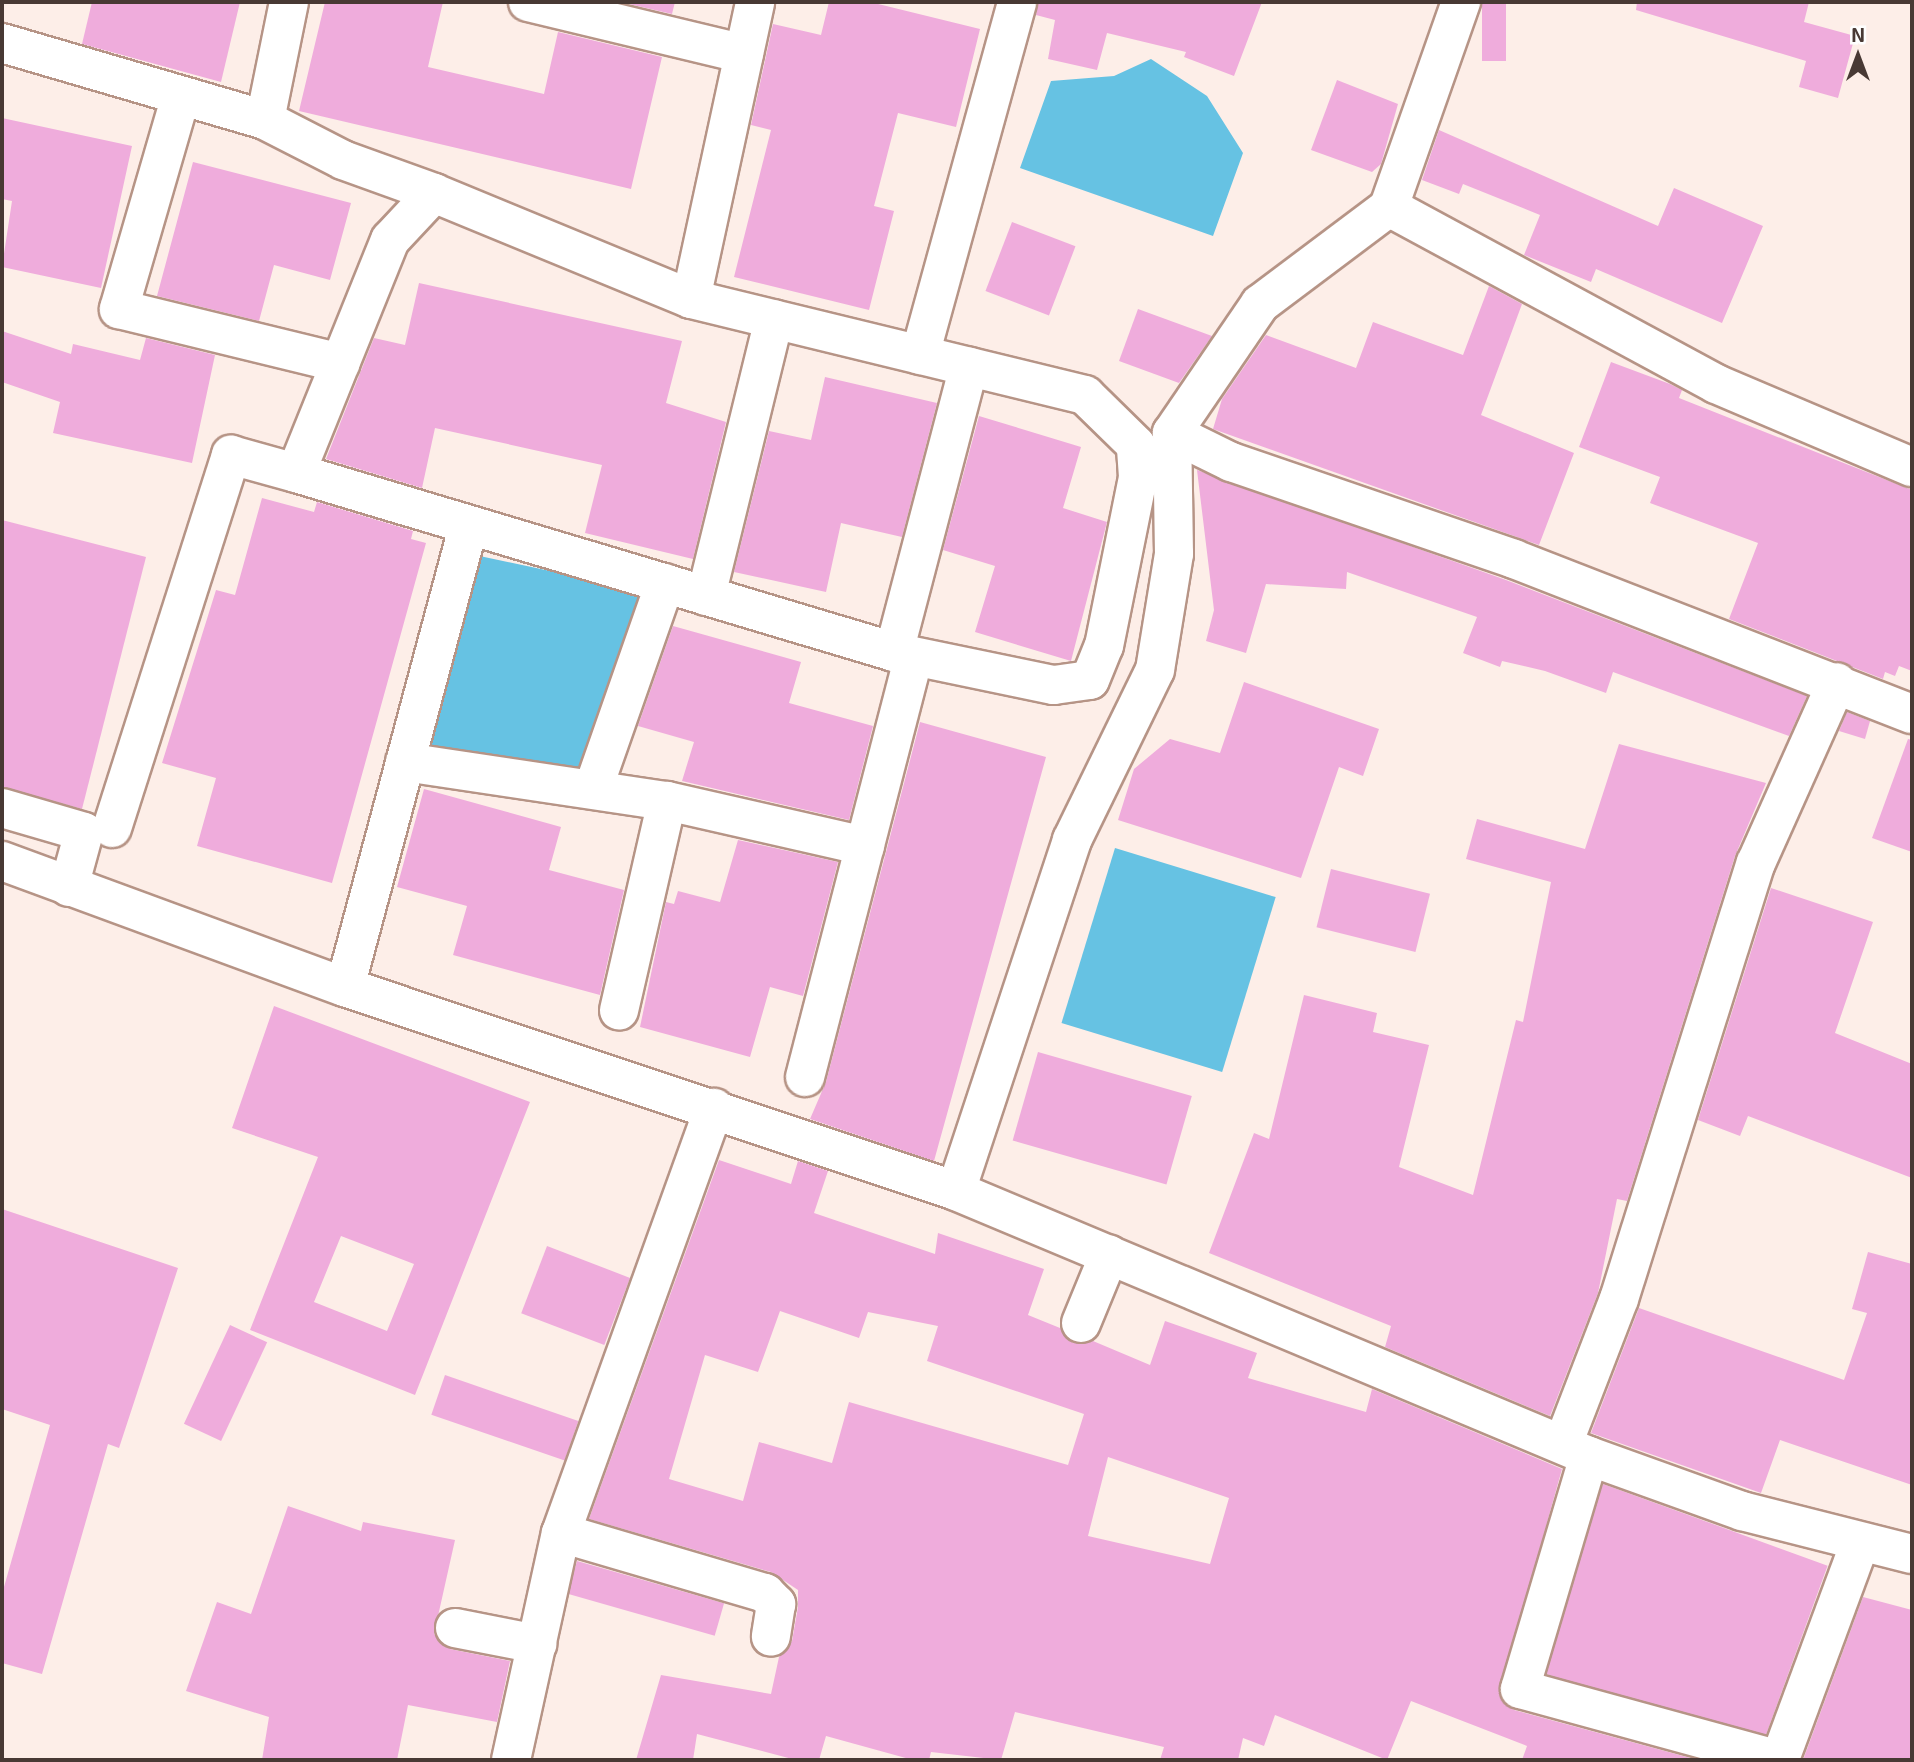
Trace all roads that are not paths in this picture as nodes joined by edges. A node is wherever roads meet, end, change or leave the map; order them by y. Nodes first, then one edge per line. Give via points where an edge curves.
1 (289, 2) edge
2 (528, 2) edge
3 (755, 2) edge
4 (1017, 2) edge
5 (1461, 2) edge
6 (2, 43) edge
7 (744, 54) junction
8 (180, 99) junction
9 (265, 120) junction
10 (434, 193) junction
11 (1388, 207) junction
12 (691, 299) junction
13 (774, 319) junction
14 (920, 355) junction
15 (340, 363) junction
16 (969, 367) junction
17 (1172, 433) junction
18 (1912, 467) edge
19 (296, 473) junction
20 (469, 525) junction
21 (665, 583) junction
22 (706, 596) junction
23 (904, 654) junction
24 (1837, 681) junction
25 (1912, 714) edge
26 (405, 762) junction
27 (594, 786) junction
28 (667, 801) junction
29 (2, 808) edge
30 (112, 828) dead end
31 (865, 846) junction
32 (2, 861) edge
33 (69, 887) junction
34 (345, 987) junction
35 (619, 1011) dead end
36 (805, 1077) dead end
37 (714, 1108) junction
38 (956, 1191) junction
39 (1109, 1255) junction
40 (1082, 1323) dead end
41 (1576, 1450) junction
42 (561, 1533) junction
43 (1859, 1545) junction
44 (1912, 1553) edge
45 (455, 1628) dead end
46 (771, 1637) dead end
47 (537, 1644) junction
48 (511, 1760) edge
49 (1780, 1760) edge

1 - 9 street
2 - 7 street
3 - 7 street
4 - 14 street
5 - 11 street
6 - 8 street
7 - 12 street
8 - 9 street
8 - 15 street via 119,309
9 - 10 street via 344,160
10 - 12 street
10 - 15 street via 390,240
11 - 17 street via 1260,304
11 - 18 street via 1716,384
12 - 13 street
13 - 14 street
13 - 22 street
14 - 16 street
15 - 19 street
16 - 23 street
16 - 23 street via 1085,395 1136,445 1138,477 1104,646 1090,680 1054,685
17 - 24 street via 1231,462
17 - 38 street via 1174,554 1155,670 1072,840
19 - 20 street
19 - 30 street via 231,455
20 - 21 street
20 - 26 street
21 - 22 street
21 - 27 street
22 - 23 street
23 - 31 street
24 - 25 street
24 - 41 street via 1756,863
26 - 27 street
26 - 34 street
27 - 28 street
28 - 31 street
28 - 35 street
29 - 33 street via 84,832
31 - 36 street
32 - 33 street
33 - 34 street
34 - 37 street
37 - 38 street
37 - 42 street
38 - 39 street
39 - 40 street
39 - 41 street
41 - 43 street
41 - 49 street via 1520,1689
42 - 46 street via 765,1593 776,1604
42 - 47 street
43 - 44 street
43 - 49 street
45 - 47 street
47 - 48 street

